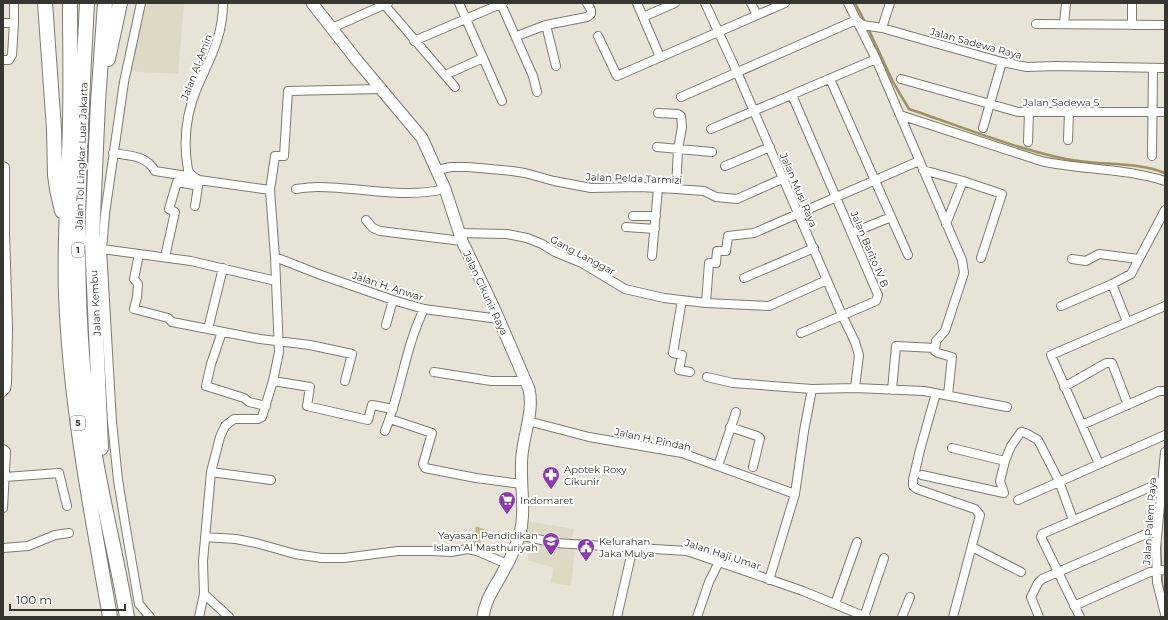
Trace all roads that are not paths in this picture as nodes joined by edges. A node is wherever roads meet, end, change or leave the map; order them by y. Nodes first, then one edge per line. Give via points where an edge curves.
1 (14, 3) edge
2 (45, 3) edge
3 (52, 3) edge
4 (70, 3) edge
5 (87, 3) edge
6 (105, 3) edge
7 (120, 3) edge
8 (141, 3) edge
9 (223, 3) edge
10 (312, 3) edge
11 (459, 3) edge
12 (502, 3) edge
13 (587, 3) edge
14 (637, 3) edge
15 (675, 3) edge
16 (705, 3) edge
17 (751, 3) edge
18 (785, 3) edge
19 (848, 3) edge
20 (890, 3) edge
21 (1066, 3) edge
22 (1132, 3) edge
23 (385, 4) edge
24 (757, 15) junction
25 (643, 17) junction
26 (466, 19) junction
27 (3, 23) edge
28 (14, 23) junction
29 (860, 23) junction
30 (1036, 24) dead end
31 (1064, 24) junction
32 (546, 25) junction
33 (1132, 25) junction
34 (1165, 25) edge
35 (332, 28) junction
36 (882, 28) junction
37 (718, 32) junction
38 (517, 36) junction
39 (598, 36) dead end
40 (414, 41) junction
41 (660, 57) junction
42 (483, 58) junction
43 (7, 59) edge
44 (876, 59) junction
45 (49, 62) junction
46 (1002, 62) junction
47 (556, 66) dead end
48 (1153, 68) junction
49 (1165, 68) edge
50 (737, 72) junction
51 (445, 75) junction
52 (830, 79) junction
53 (901, 79) dead end
54 (455, 87) dead end
55 (380, 89) junction
56 (537, 92) dead end
57 (792, 95) junction
58 (681, 97) dead end
59 (502, 101) dead end
60 (98, 102) junction
61 (990, 104) junction
62 (754, 112) junction
63 (1029, 112) junction
64 (1069, 112) junction
65 (1153, 112) junction
66 (1165, 112) edge
67 (658, 113) dead end
68 (900, 114) junction
69 (983, 128) dead end
70 (711, 129) dead end
71 (1068, 140) dead end
72 (1028, 142) dead end
73 (656, 147) dead end
74 (770, 147) junction
75 (678, 149) junction
76 (712, 152) dead end
77 (113, 153) junction
78 (1152, 156) dead end
79 (919, 161) junction
80 (4, 166) edge
81 (725, 166) dead end
82 (437, 170) junction
83 (923, 170) junction
84 (196, 178) junction
85 (784, 178) junction
86 (874, 180) junction
87 (963, 180) junction
88 (1165, 181) edge
89 (658, 188) junction
90 (296, 189) dead end
91 (676, 189) junction
92 (270, 190) junction
93 (445, 190) junction
94 (836, 197) junction
95 (4, 200) edge
96 (195, 206) dead end
97 (1165, 210) edge
98 (799, 213) junction
99 (633, 216) dead end
100 (656, 216) junction
101 (891, 217) junction
102 (366, 220) dead end
103 (946, 224) junction
104 (66, 227) junction
105 (626, 228) dead end
106 (655, 229) junction
107 (852, 233) junction
108 (4, 234) edge
109 (460, 237) junction
110 (814, 248) junction
111 (102, 249) junction
112 (139, 254) junction
113 (908, 255) dead end
114 (652, 256) dead end
115 (165, 257) junction
116 (275, 257) junction
117 (981, 258) dead end
118 (1072, 259) dead end
119 (1139, 259) junction
120 (4, 265) edge
121 (223, 268) junction
122 (744, 278) dead end
123 (827, 280) junction
124 (276, 281) junction
125 (1112, 284) junction
126 (5, 296) edge
127 (393, 300) junction
128 (682, 300) junction
129 (706, 303) junction
130 (1061, 306) dead end
131 (1165, 306) edge
132 (424, 309) junction
133 (842, 315) junction
134 (499, 319) junction
135 (1127, 322) junction
136 (386, 325) dead end
137 (6, 329) edge
138 (208, 329) junction
139 (222, 332) junction
140 (801, 332) dead end
141 (279, 341) junction
142 (935, 348) junction
143 (5, 362) edge
144 (434, 372) dead end
145 (690, 372) dead end
146 (707, 377) dead end
147 (273, 381) junction
148 (345, 381) dead end
149 (525, 381) junction
150 (1064, 387) junction
151 (5, 388) edge
152 (855, 388) junction
153 (812, 389) junction
154 (892, 390) junction
155 (1165, 391) edge
156 (936, 393) junction
157 (948, 395) junction
158 (1128, 405) junction
159 (266, 406) junction
160 (1007, 407) dead end
161 (393, 409) junction
162 (736, 412) dead end
163 (390, 419) junction
164 (528, 421) junction
165 (1082, 425) junction
166 (730, 428) junction
167 (384, 431) dead end
168 (1165, 435) edge
169 (952, 448) dead end
170 (4, 450) edge
171 (1165, 452) edge
172 (1005, 461) junction
173 (1099, 464) junction
174 (718, 466) junction
175 (753, 467) dead end
176 (211, 472) junction
177 (922, 474) dead end
178 (4, 480) edge
179 (271, 480) dead end
180 (1059, 481) junction
181 (1162, 482) junction
182 (521, 484) junction
183 (795, 494) junction
184 (102, 497) junction
185 (1018, 500) dead end
186 (67, 506) dead end
187 (3, 508) edge
188 (1073, 520) junction
189 (1157, 531) junction
190 (69, 533) dead end
191 (519, 535) junction
192 (205, 537) junction
193 (856, 542) dead end
194 (633, 547) junction
195 (972, 547) junction
196 (3, 548) edge
197 (884, 558) dead end
198 (719, 562) junction
199 (507, 564) junction
200 (1161, 570) edge
201 (1021, 572) dead end
202 (1057, 572) junction
203 (769, 580) junction
204 (204, 594) junction
205 (910, 597) dead end
206 (835, 604) junction
207 (1074, 606) junction
208 (1165, 614) edge
209 (110, 617) edge
210 (127, 617) edge
211 (150, 617) edge
212 (198, 617) edge
213 (229, 617) edge
214 (483, 617) edge
215 (617, 617) edge
216 (697, 617) edge
217 (865, 617) edge
218 (902, 617) edge
219 (953, 617) edge
220 (1039, 617) edge
221 (1080, 617) edge

1 - 28 street
2 - 45 highway
3 - 45 highway
4 - 104 highway, Jalan Tol Lingkar Luar Jakarta via 70,120
5 - 184 highway, Jalan Tol Lingkar Luar Jakarta / 1 via 78,255 80,328 87,407
6 - 60 highway
7 - 60 highway
8 - 77 street, Jalan Kembu via 124,82
9 - 84 street, Jalan Al-Amin via 221,28 197,88 186,127 187,163 189,173
10 - 35 street, Jalan Cikunir Raya
11 - 26 street
12 - 26 street
12 - 38 street
13 - 32 street via 591,14 587,17
14 - 25 street
15 - 25 street
16 - 37 street, Jalan Musi Raya
17 - 24 street
18 - 24 street
19 - 29 street
20 - 36 street
21 - 31 street
22 - 33 street
23 - 35 street
23 - 40 street
24 - 37 street
25 - 41 street
26 - 40 street
26 - 42 street
27 - 28 street
28 - 43 street
29 - 36 street, Jalan Sadewa Raya
29 - 44 street
29 - 50 street
30 - 31 street
31 - 33 street
32 - 38 street
32 - 47 street
33 - 34 street
35 - 55 street, Jalan Cikunir Raya
36 - 46 street, Jalan Sadewa Raya
37 - 41 street
37 - 50 street, Jalan Musi Raya
38 - 56 street
39 - 41 street via 618,76
40 - 51 street
42 - 51 street
42 - 59 street
44 - 52 street
44 - 68 street
45 - 104 highway via 55,175
46 - 48 street, Jalan Sadewa Raya via 1027,67
46 - 61 street
48 - 49 street, Jalan Sadewa Raya
48 - 65 street
50 - 58 street
50 - 62 street, Jalan Musi Raya
51 - 54 street
52 - 57 street
52 - 86 street
53 - 61 street, Jalan Sadewa 5
55 - 82 street, Jalan Cikunir Raya via 422,138
55 - 92 street via 288,91 284,156 275,156
57 - 62 street
57 - 94 street, Jalan Barito IV B
60 - 184 highway via 92,239
61 - 63 street, Jalan Sadewa 5 via 1018,112
61 - 69 street
62 - 70 street
62 - 74 street, Jalan Musi Raya
63 - 64 street, Jalan Sadewa 5
63 - 72 street
64 - 65 street, Jalan Sadewa 5
64 - 71 street
65 - 66 street, Jalan Sadewa 5
65 - 78 street
67 - 75 street via 681,115 682,127
68 - 79 street
68 - 88 street via 1041,161 1149,175
73 - 75 street
74 - 81 street
74 - 85 street, Jalan Musi Raya
75 - 76 street
75 - 91 street
77 - 84 street via 143,158 155,171
77 - 111 street, Jalan Kembu
79 - 83 street
79 - 86 street
80 - 95 street
82 - 89 street, Jalan Pelda Tarmizi via 468,167 525,173 591,188
82 - 93 street, Jalan Cikunir Raya
83 - 87 street
83 - 103 street
84 - 92 street
84 - 96 street
84 - 115 street via 194,185 177,182 170,210 175,212
85 - 91 street, Jalan Pelda Tarmizi via 737,198 716,197 704,191
85 - 98 street, Jalan Musi Raya
86 - 94 street
86 - 101 street
87 - 103 street
87 - 117 street via 1002,194
89 - 91 street, Jalan Pelda Tarmizi
89 - 100 street
90 - 93 street via 316,187 400,193
92 - 116 street
93 - 109 street, Jalan Cikunir Raya
94 - 98 street
94 - 107 street, Jalan Barito IV B
95 - 108 street
97 - 119 street
98 - 110 street, Jalan Musi Raya
98 - 129 street via 754,233 728,236 726,251 717,251 716,263 709,263
99 - 100 street
100 - 106 street
101 - 107 street
101 - 113 street
102 - 109 street, Gang Langgar via 380,231
103 - 142 street via 962,260 964,273 945,331 936,341
104 - 209 highway, Jalan Tol Lingkar Luar Jakarta / 5 via 66,295 76,410
105 - 106 street
106 - 114 street
107 - 133 street, Jalan Barito IV B via 878,295 876,301
108 - 120 street
109 - 128 street, Gang Langgar via 507,234 527,238 582,263 625,289
109 - 134 street, Jalan Cikunir Raya
110 - 122 street
110 - 123 street, Jalan Musi Raya
111 - 112 street
111 - 211 street, Jalan Kembu via 112,422 124,523 140,604
112 - 115 street
112 - 138 street via 134,279 138,284 134,309 168,318 172,322
115 - 121 street
116 - 124 street
116 - 127 street, Jalan H. Anwar
118 - 119 street via 1086,261 1099,254
119 - 125 street via 1131,274
120 - 126 street
121 - 124 street
121 - 138 street
123 - 129 street, Gang Langgar via 769,306
123 - 133 street, Jalan Musi Raya
124 - 141 street
125 - 130 street
125 - 135 street
126 - 137 street
127 - 132 street, Jalan H. Anwar
127 - 136 street
128 - 129 street, Gang Langgar
128 - 145 street via 673,353 682,355 679,370
131 - 135 street
132 - 134 street, Jalan H. Anwar
132 - 161 street via 411,340
133 - 140 street, Jalan Barito IV B
133 - 152 street, Jalan Musi Raya via 859,355
134 - 149 street, Jalan Cikunir Raya
135 - 150 street via 1051,355
137 - 143 street
138 - 139 street
139 - 141 street
139 - 159 street via 206,386
141 - 147 street
141 - 148 street via 352,354
142 - 154 street via 896,346
142 - 157 street via 938,353 952,358
143 - 151 street
144 - 149 street via 491,381
146 - 153 street via 733,383
147 - 159 street
147 - 161 street via 310,387 306,406 368,420 372,405
149 - 164 street, Jalan Cikunir Raya via 531,398
150 - 158 street via 1106,363 1112,363
150 - 165 street
152 - 153 street
152 - 154 street
153 - 183 street
154 - 156 street
155 - 158 street via 1159,391
156 - 157 street
156 - 195 street via 912,484 917,489 979,511 980,518
157 - 160 street
158 - 165 street
159 - 176 street via 262,417 258,419 234,419 225,426
161 - 163 street
162 - 166 street
163 - 167 street
163 - 182 street via 432,433 423,464 425,468
164 - 174 street, Jalan H. Pindah via 589,437 682,454
164 - 182 street, Jalan Cikunir Raya via 522,456
165 - 173 street
166 - 174 street
166 - 175 street via 760,438
168 - 173 street
169 - 172 street
170 - 178 street
171 - 181 street, Jalan Palem Raya
172 - 177 street via 1000,481 1004,493
172 - 180 street via 1011,446 1021,432 1024,432 1038,440
173 - 180 street
174 - 183 street, Jalan H. Pindah
176 - 179 street
176 - 192 street
178 - 186 street via 58,473
178 - 187 street
180 - 185 street
180 - 188 street
181 - 188 street
181 - 189 street, Jalan Palem Raya
182 - 191 street, Jalan Cikunir Raya via 522,520
183 - 203 street
184 - 210 highway, Jalan Tol Lingkar Luar Jakarta
188 - 202 street via 1041,535
189 - 200 street, Jalan Palem Raya
189 - 202 street
190 - 196 street via 55,534 28,546
191 - 194 street, Jalan Haji Umar via 583,546
191 - 199 street, Jalan Cikunir Raya
192 - 199 street via 236,539 322,558 344,558 398,551 452,552 468,549
192 - 204 street
193 - 206 street
194 - 198 street, Jalan Haji Umar via 687,551
194 - 215 street
195 - 201 street
195 - 219 street
197 - 217 street
198 - 203 street, Jalan Haji Umar
198 - 216 street
199 - 214 street, Jalan Cikunir Raya via 488,598
200 - 207 street via 1128,581
200 - 208 street, Jalan Palem Raya via 1157,582
202 - 207 street
202 - 220 street via 1038,582 1031,597
203 - 206 street, Jalan Haji Umar
204 - 212 street
204 - 213 street
205 - 218 street
206 - 217 street, Jalan Haji Umar
207 - 221 street

